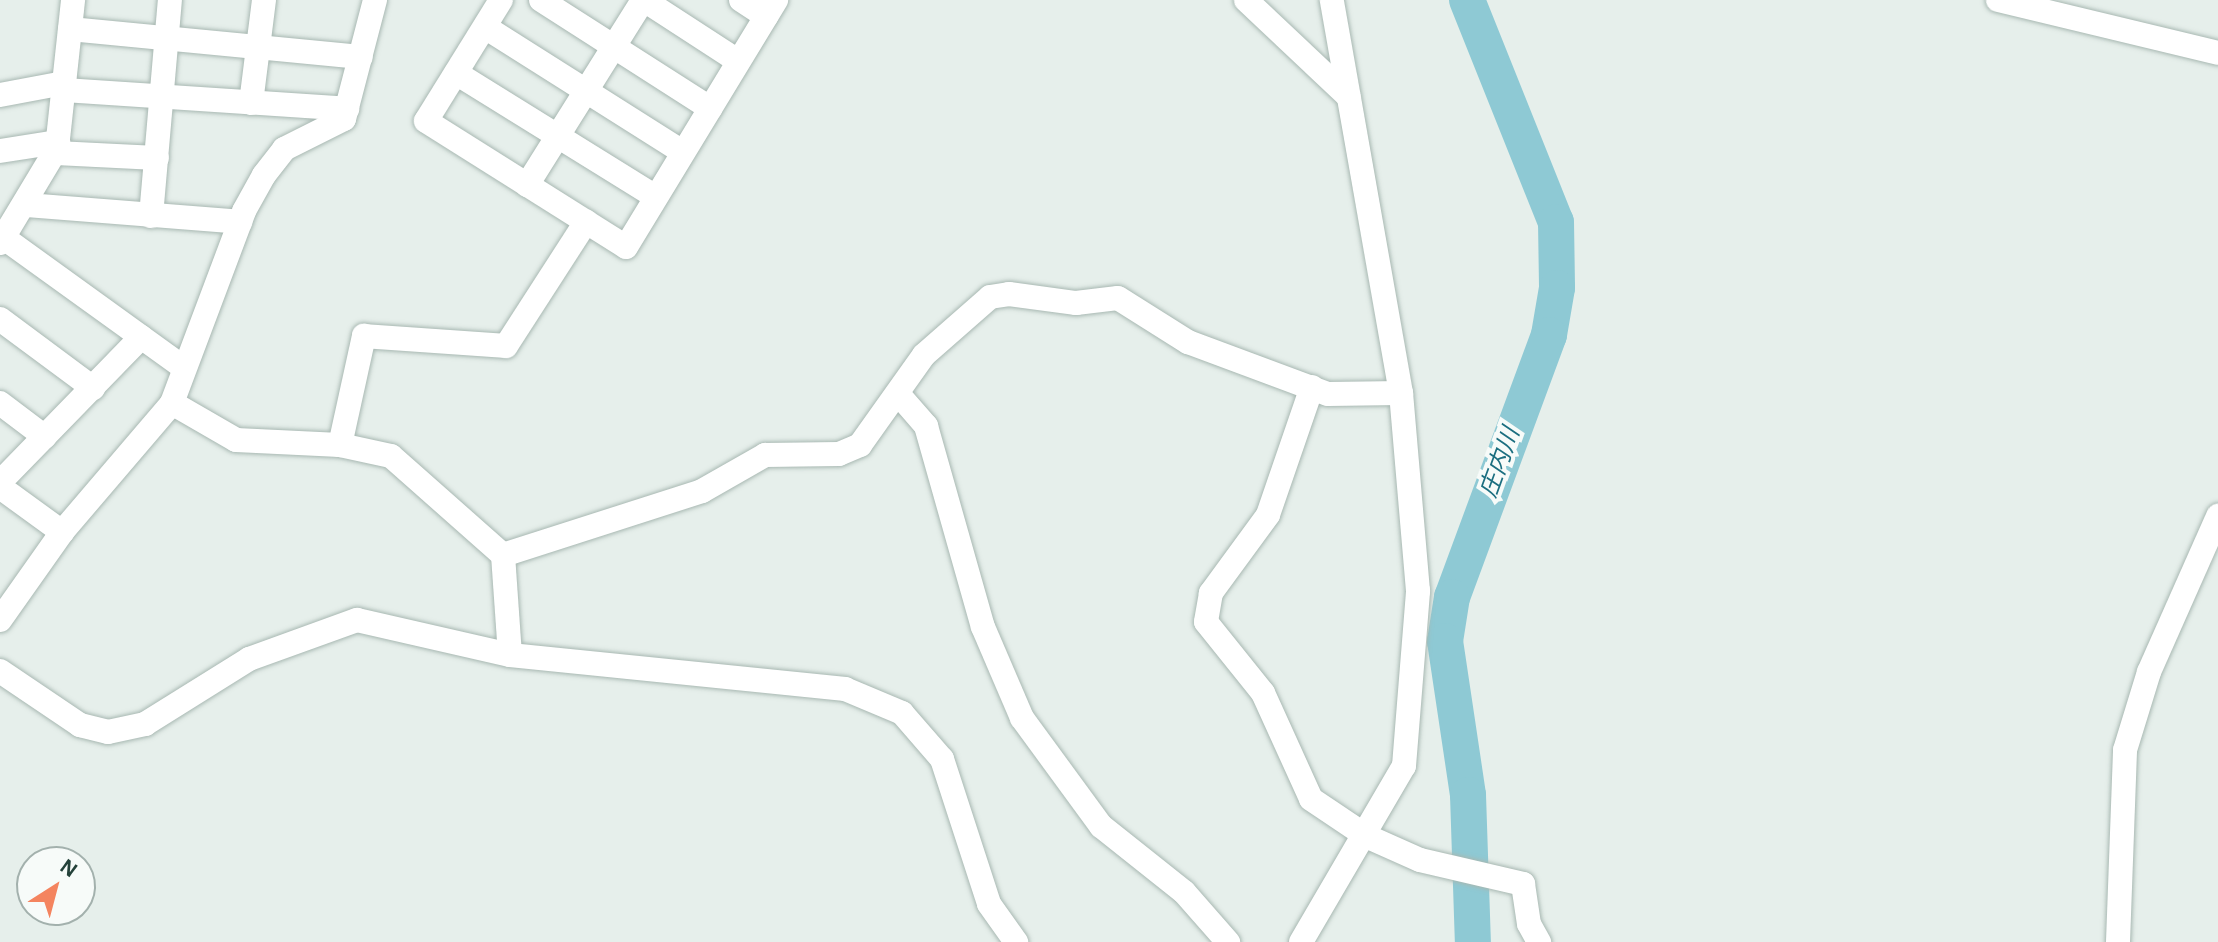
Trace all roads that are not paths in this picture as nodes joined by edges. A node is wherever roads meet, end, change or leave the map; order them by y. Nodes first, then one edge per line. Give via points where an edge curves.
1 (73, 0) edge
2 (170, 0) edge
3 (264, 0) edge
4 (375, 0) edge
5 (501, 0) edge
6 (541, 0) edge
7 (644, 0) edge
8 (741, 0) edge
9 (1246, 0) edge
10 (1332, 0) edge
11 (1998, 0) edge
12 (771, 8) edge
13 (485, 27) junction
14 (70, 29) junction
15 (167, 39) junction
16 (614, 46) junction
17 (258, 48) junction
18 (2218, 53) edge
19 (361, 57) junction
20 (738, 61) junction
21 (456, 73) junction
22 (64, 87) junction
23 (586, 91) junction
24 (0, 95) edge
25 (164, 97) junction
26 (1349, 97) junction
27 (251, 103) junction
28 (710, 108) junction
29 (347, 109) junction
30 (558, 136) junction
31 (57, 147) junction
32 (0, 151) edge
33 (683, 152) junction
34 (157, 158) junction
35 (527, 185) junction
36 (656, 197) junction
37 (151, 216) junction
38 (240, 222) junction
39 (586, 222) junction
40 (10, 223) edge
41 (0, 319) edge
42 (141, 337) junction
43 (184, 368) junction
44 (1312, 387) junction
45 (93, 388) junction
46 (1401, 393) junction
47 (900, 396) junction
48 (0, 403) edge
49 (172, 403) junction
50 (45, 437) junction
51 (340, 445) junction
52 (4, 480) edge
53 (2218, 516) edge
54 (62, 532) junction
55 (503, 555) junction
56 (0, 620) edge
57 (510, 655) junction
58 (0, 671) edge
59 (1366, 836) junction
60 (1016, 942) edge
61 (1228, 942) edge
62 (1301, 942) edge
63 (1539, 942) edge
64 (2118, 942) edge

1 - 14 street
2 - 15 street
3 - 17 street
4 - 19 street
5 - 13 street
6 - 16 street
7 - 16 street
7 - 20 street
8 - 12 street
9 - 26 street
10 - 26 street
11 - 18 street
12 - 20 street
13 - 21 street
13 - 23 street
14 - 15 street
14 - 22 street
15 - 17 street
15 - 25 street
16 - 23 street
16 - 28 street
17 - 19 street
17 - 27 street
19 - 29 street
20 - 28 street
21 - 30 street
21 - 35 street via 426,121
22 - 24 street
22 - 25 street
22 - 31 street
23 - 30 street
23 - 33 street
25 - 27 street
25 - 34 street
26 - 46 street
27 - 29 street
28 - 33 street
29 - 38 street via 344,119 284,149
30 - 35 street
30 - 36 street
31 - 32 street
31 - 34 street
31 - 40 street
33 - 36 street
34 - 37 street
35 - 39 street
36 - 39 street via 626,247
37 - 38 street
37 - 40 street
38 - 43 street
39 - 51 street via 506,346 364,336
40 - 42 street
41 - 45 street
42 - 43 street
42 - 45 street
43 - 49 street
44 - 46 street via 1328,394
44 - 47 street via 1188,342 1118,298 1076,303 1009,294 990,297 924,355
44 - 59 street via 1268,515 1211,593 1206,622 1263,693 1311,799
45 - 50 street
46 - 59 street via 1418,591 1413,699 1404,766
47 - 55 street via 860,445 839,454 765,455 675,502
47 - 61 street via 926,426 983,627 1022,718 1101,826 1184,892
48 - 50 street
49 - 51 street via 236,440
49 - 54 street
50 - 52 street
51 - 55 street via 391,456
52 - 54 street
53 - 64 street via 2149,672 2125,750
54 - 56 street
55 - 57 street
57 - 58 street via 357,620 249,659 145,724 108,732 80,725
57 - 60 street via 845,689 902,713 942,759 989,904
59 - 62 street
59 - 63 street via 1420,860 1523,884 1529,924

